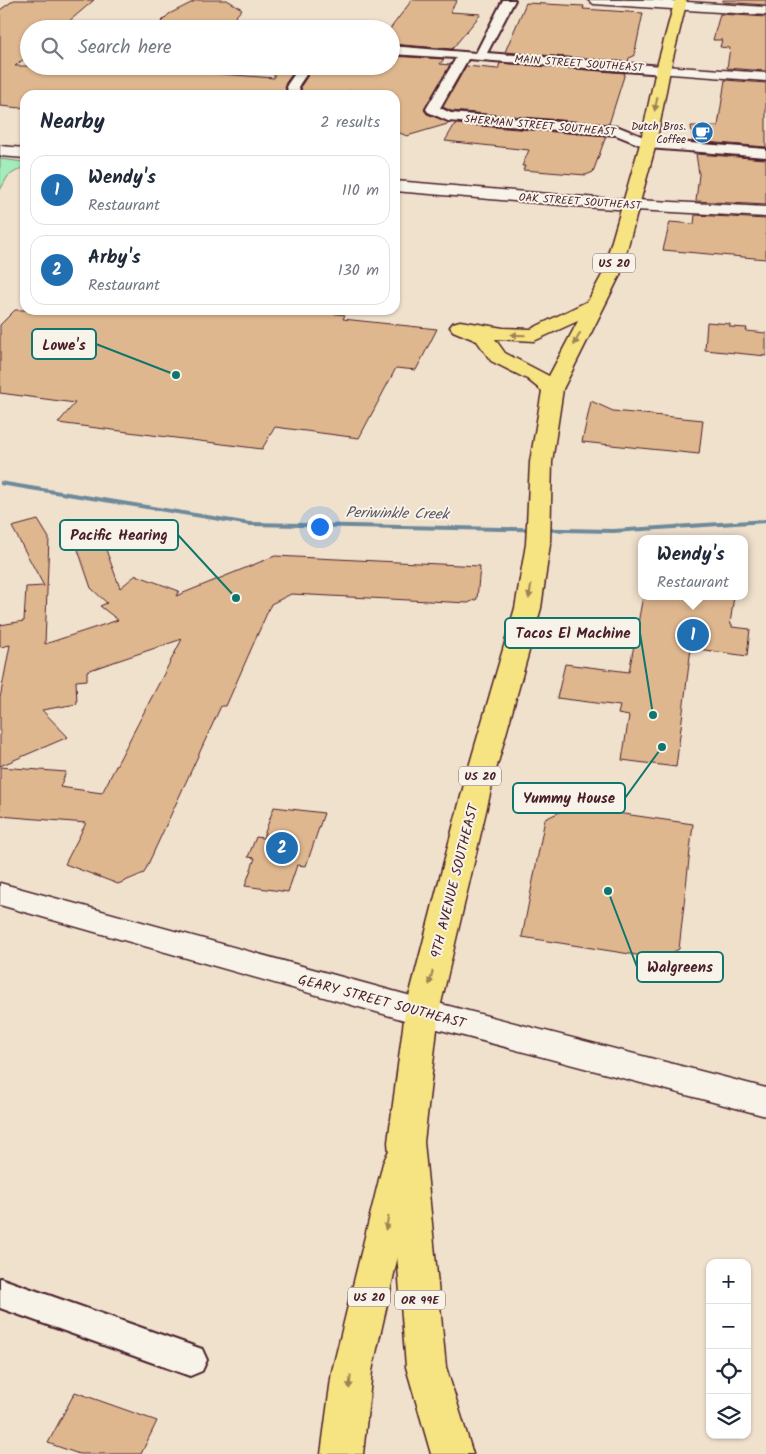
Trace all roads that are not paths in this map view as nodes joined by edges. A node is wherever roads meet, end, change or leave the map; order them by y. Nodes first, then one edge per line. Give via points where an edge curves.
1 (509, 0) edge
2 (594, 0) edge
3 (680, 3) edge
4 (766, 11) edge
5 (400, 51) edge
6 (464, 55) junction
7 (480, 56) junction
8 (664, 70) junction
9 (300, 75) edge
10 (766, 77) edge
11 (294, 90) edge
12 (648, 144) junction
13 (0, 151) edge
14 (20, 153) edge
15 (766, 154) edge
16 (400, 186) edge
17 (630, 205) junction
18 (766, 212) edge
19 (595, 305) junction
20 (553, 389) junction
21 (0, 894) edge
22 (422, 1012) junction
23 (766, 1102) edge
24 (406, 1142) junction
25 (0, 1293) edge
26 (190, 1360) dead end
27 (342, 1454) edge
28 (452, 1454) edge

1 - 7 street
2 - 3 street
3 - 4 street
3 - 8 main road, 9TH AVENUE SOUTHEAST / US 20
5 - 6 street, MAIN STREET SOUTHEAST
6 - 7 street, MAIN STREET SOUTHEAST
6 - 12 street, SHERMAN STREET SOUTHEAST via 433,109 448,117 619,131
7 - 8 street, MAIN STREET SOUTHEAST
8 - 10 street, MAIN STREET SOUTHEAST
8 -> 12 main road, 9TH AVENUE SOUTHEAST / US 20
9 - 11 street
12 - 15 street, SHERMAN STREET SOUTHEAST
12 - 17 main road, 9TH AVENUE SOUTHEAST / US 20
13 - 14 street
16 - 17 street, OAK STREET SOUTHEAST
17 - 18 street, OAK STREET SOUTHEAST
17 - 19 main road, 9TH AVENUE SOUTHEAST / US 20 via 611,275
19 -> 20 main road, 9TH AVENUE SOUTHEAST / US 20
19 -> 20 main road via 534,335 460,327 484,337 498,357 534,374
20 -> 22 main road, 9TH AVENUE SOUTHEAST / US 20 via 541,462 538,544 528,608 480,777
21 - 22 street, GEARY STREET SOUTHEAST
22 - 23 street, GEARY STREET SOUTHEAST
22 - 24 main road, 9TH AVENUE SOUTHEAST / US 20
24 -> 27 main road, 9TH AVENUE SOUTHEAST / US 20 via 352,1371
24 - 28 main road, OR 99E via 426,1367
25 - 26 street

